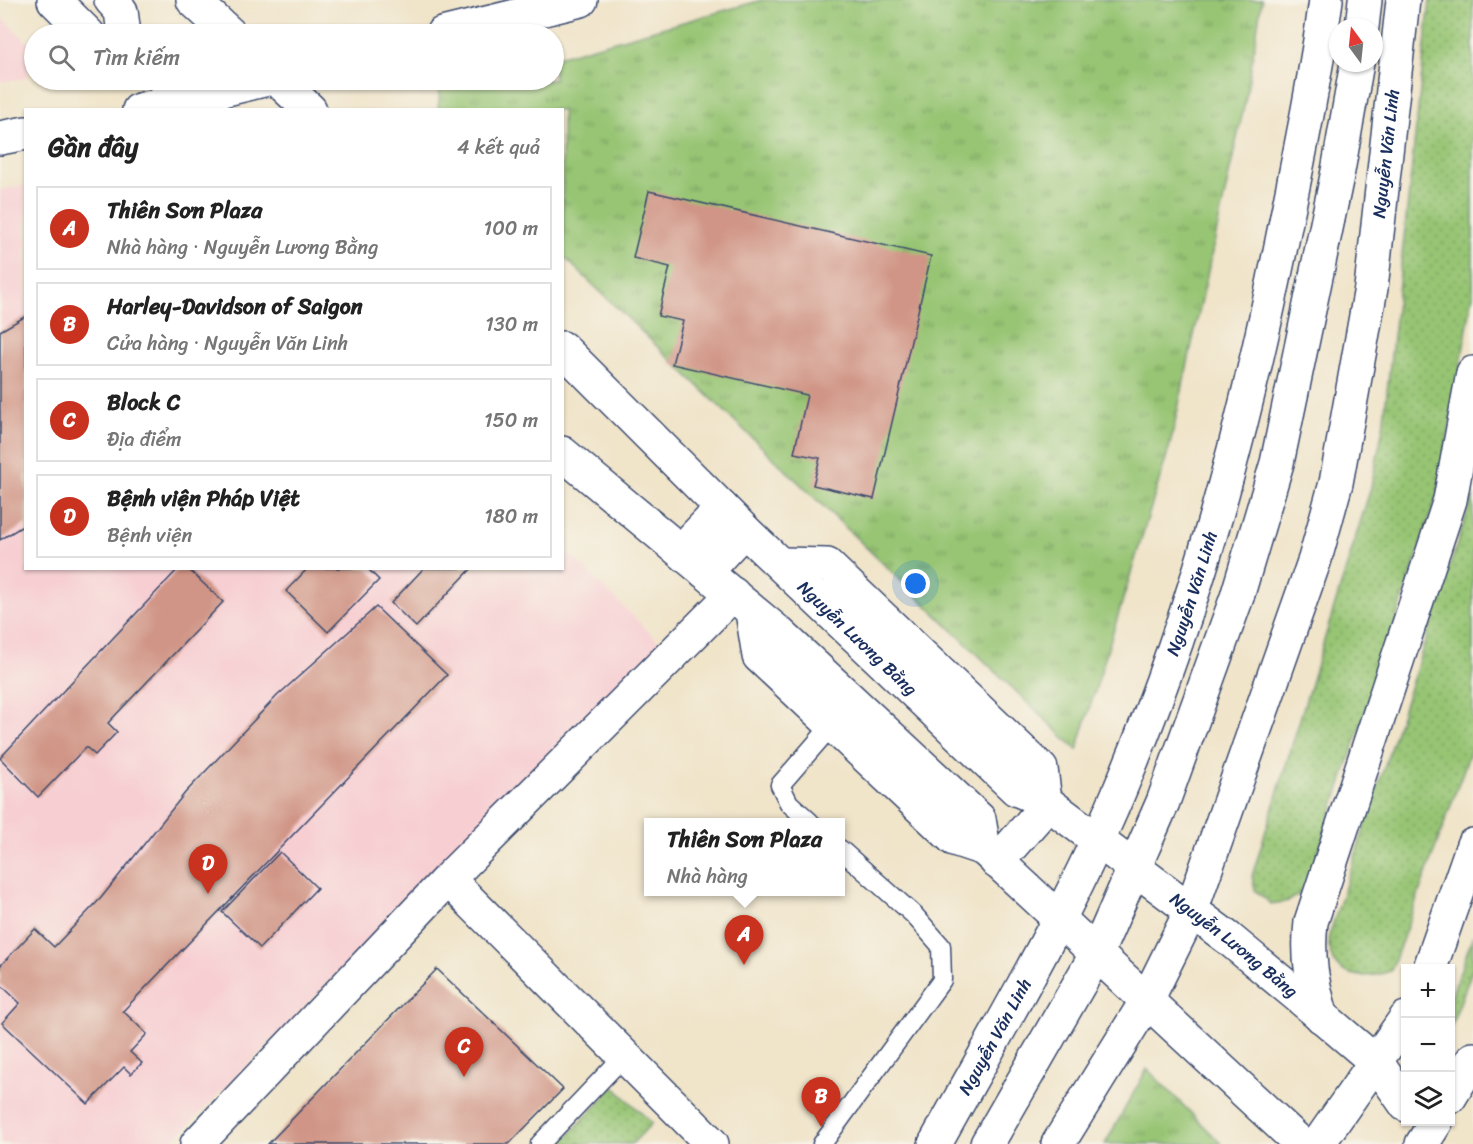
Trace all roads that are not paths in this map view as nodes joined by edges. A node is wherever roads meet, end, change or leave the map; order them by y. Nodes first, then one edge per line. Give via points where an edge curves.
1 (54, 0) edge
2 (111, 0) edge
3 (193, 0) edge
4 (579, 0) edge
5 (1326, 0) edge
6 (1365, 0) edge
7 (1403, 0) edge
8 (1363, 18) edge
9 (78, 24) edge
10 (123, 24) edge
11 (219, 24) edge
12 (482, 24) edge
13 (1355, 79) edge
14 (212, 90) edge
15 (289, 90) edge
16 (180, 96) edge
17 (1393, 101) junction
18 (145, 108) edge
19 (308, 108) edge
20 (24, 133) edge
21 (0, 138) edge
22 (564, 350) edge
23 (1473, 373) edge
24 (564, 455) edge
25 (733, 519) junction
26 (681, 551) junction
27 (705, 572) junction
28 (742, 603) junction
29 (832, 725) junction
30 (1047, 803) junction
31 (806, 818) edge
32 (1098, 840) junction
33 (1473, 845) edge
34 (845, 853) edge
35 (990, 856) junction
36 (1135, 867) junction
37 (448, 879) junction
38 (1191, 910) junction
39 (1057, 920) junction
40 (1096, 955) junction
41 (1432, 964) edge
42 (1146, 1002) junction
43 (1322, 1017) junction
44 (1401, 1026) edge
45 (624, 1056) junction
46 (1473, 1059) edge
47 (1377, 1063) junction
48 (1455, 1090) edge
49 (1401, 1098) edge
50 (694, 1138) edge
51 (196, 1144) edge
52 (540, 1144) edge
53 (822, 1144) edge
54 (934, 1144) edge
55 (987, 1144) edge
56 (1058, 1144) edge
57 (1300, 1144) edge
58 (1318, 1144) edge

1 - 9 main road
2 - 10 main road via 121,10
3 - 11 main road
4 - 12 main road
5 - 32 main road, Nguyễn Văn Linh via 1302,144 1239,438 1183,625
6 - 8 main road
7 - 17 main road, Nguyễn Văn Linh
13 - 17 main road
13 - 36 main road via 1270,485 1237,597 1163,802
14 - 16 main road
15 - 19 main road
16 - 18 main road
17 - 38 main road, Nguyễn Văn Linh via 1371,288 1336,483 1315,559
20 - 21 main road
22 - 25 main road, Nguyễn Lương Bằng
23 - 43 main road via 1450,500 1311,922 1310,969
24 - 26 main road
25 - 26 main road
25 - 27 main road
25 - 30 main road, Nguyễn Lương Bằng via 782,564 827,565 1041,769
26 - 27 main road
27 - 28 main road
28 - 29 main road via 759,657
28 - 35 main road via 979,819
28 - 37 main road
29 - 31 lane via 780,785 789,803
29 - 35 main road via 954,839
30 - 32 main road, Nguyễn Lương Bằng
30 - 35 main road
32 - 36 main road, Nguyễn Lương Bằng
32 - 39 main road, Nguyễn Văn Linh
33 - 41 main road
34 - 53 lane via 914,915 941,946 942,980
35 - 39 main road
36 - 38 main road, Nguyễn Lương Bằng
36 - 40 main road
37 - 45 main road
37 - 51 main road
38 - 42 main road, Nguyễn Văn Linh
38 - 43 main road, Nguyễn Lương Bằng
39 - 40 main road
39 - 54 main road, Nguyễn Văn Linh
40 - 42 main road
40 - 55 main road
42 - 56 main road, Nguyễn Văn Linh
42 - 57 main road
43 - 47 main road, Nguyễn Lương Bằng
44 - 47 main road
45 - 50 main road
45 - 52 lane
46 - 48 main road
47 - 49 main road, Nguyễn Lương Bằng
47 - 58 main road

